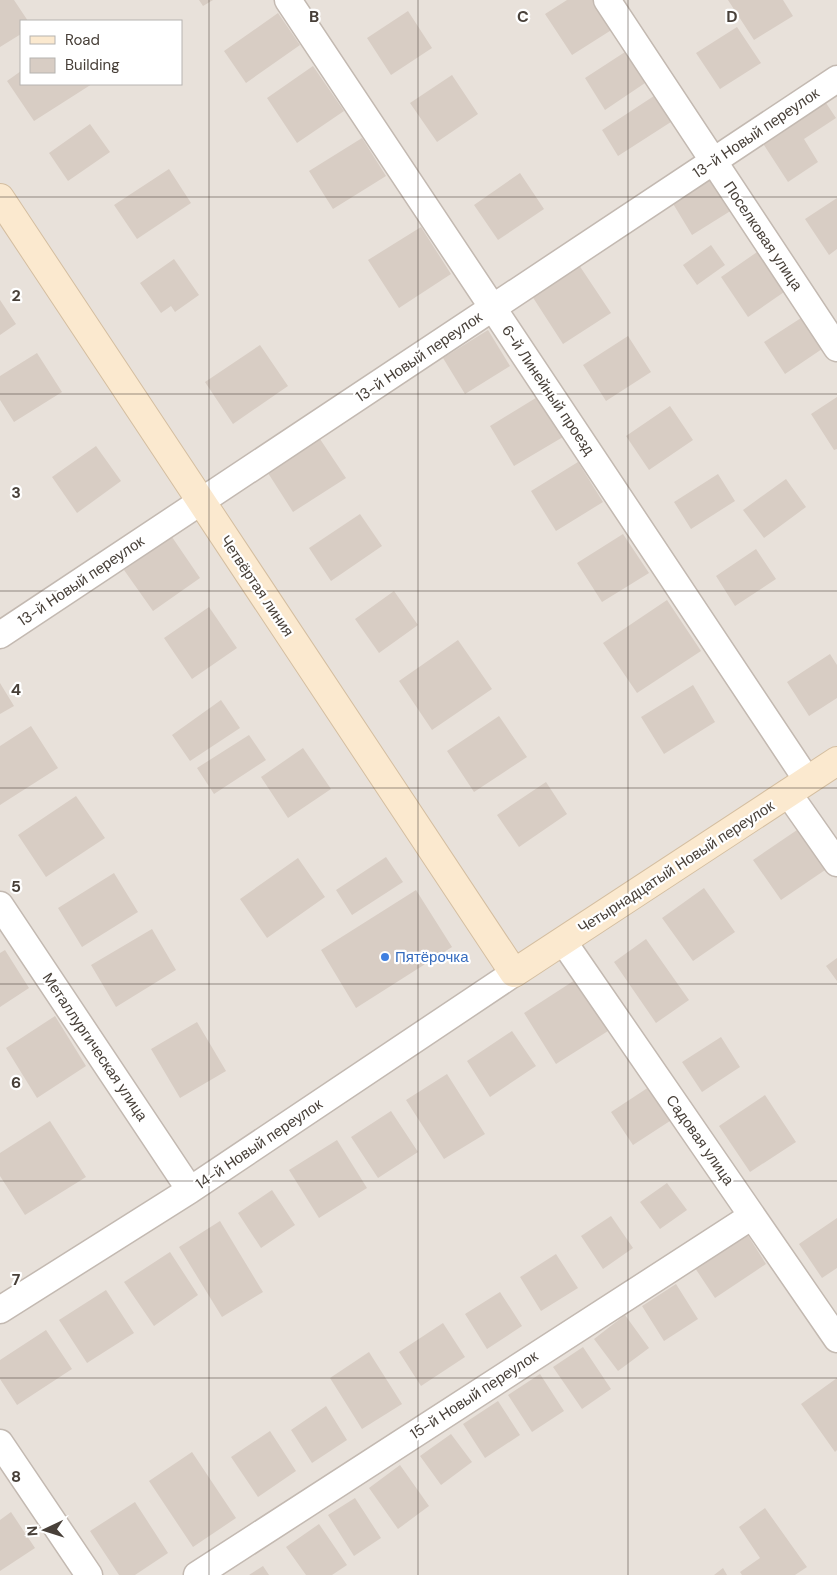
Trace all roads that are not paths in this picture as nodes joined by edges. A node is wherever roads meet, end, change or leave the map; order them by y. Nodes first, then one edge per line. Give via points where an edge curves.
1 (288, 0) edge
2 (607, 0) edge
3 (837, 79) edge
4 (713, 161) junction
5 (0, 198) edge
6 (493, 308) junction
7 (837, 348) edge
8 (201, 501) junction
9 (0, 635) edge
10 (837, 761) edge
11 (798, 786) junction
12 (837, 862) edge
13 (0, 905) edge
14 (563, 941) junction
15 (514, 973) junction
16 (190, 1190) junction
17 (752, 1216) junction
18 (0, 1310) edge
19 (837, 1338) edge
20 (0, 1443) edge
21 (89, 1575) edge
22 (196, 1575) edge

1 - 6 street, 6-й Линейный проезд
2 - 4 street, Поселковая улица
3 - 4 street, 13-й Новый переулок
4 - 6 street, 13-й Новый переулок
4 - 7 street, Поселковая улица
5 - 8 street, Четвёртая линия
6 - 8 street, 13-й Новый переулок
6 - 11 street, 6-й Линейный проезд
8 - 9 street, 13-й Новый переулок
8 - 15 street, Четвёртая линия
10 - 11 street, Четырнадцатый Новый переулок
11 - 12 street, 6-й Линейный проезд
11 - 14 street, Четырнадцатый Новый переулок
13 - 16 street, Металлургическая улица
14 - 15 street, Четырнадцатый Новый переулок
14 - 17 street, Садовая улица
15 - 16 street, 14-й Новый переулок
16 - 18 street, 14-й Новый переулок
17 - 19 street, Садовая улица
17 - 22 street, 15-й Новый переулок
20 - 21 street

